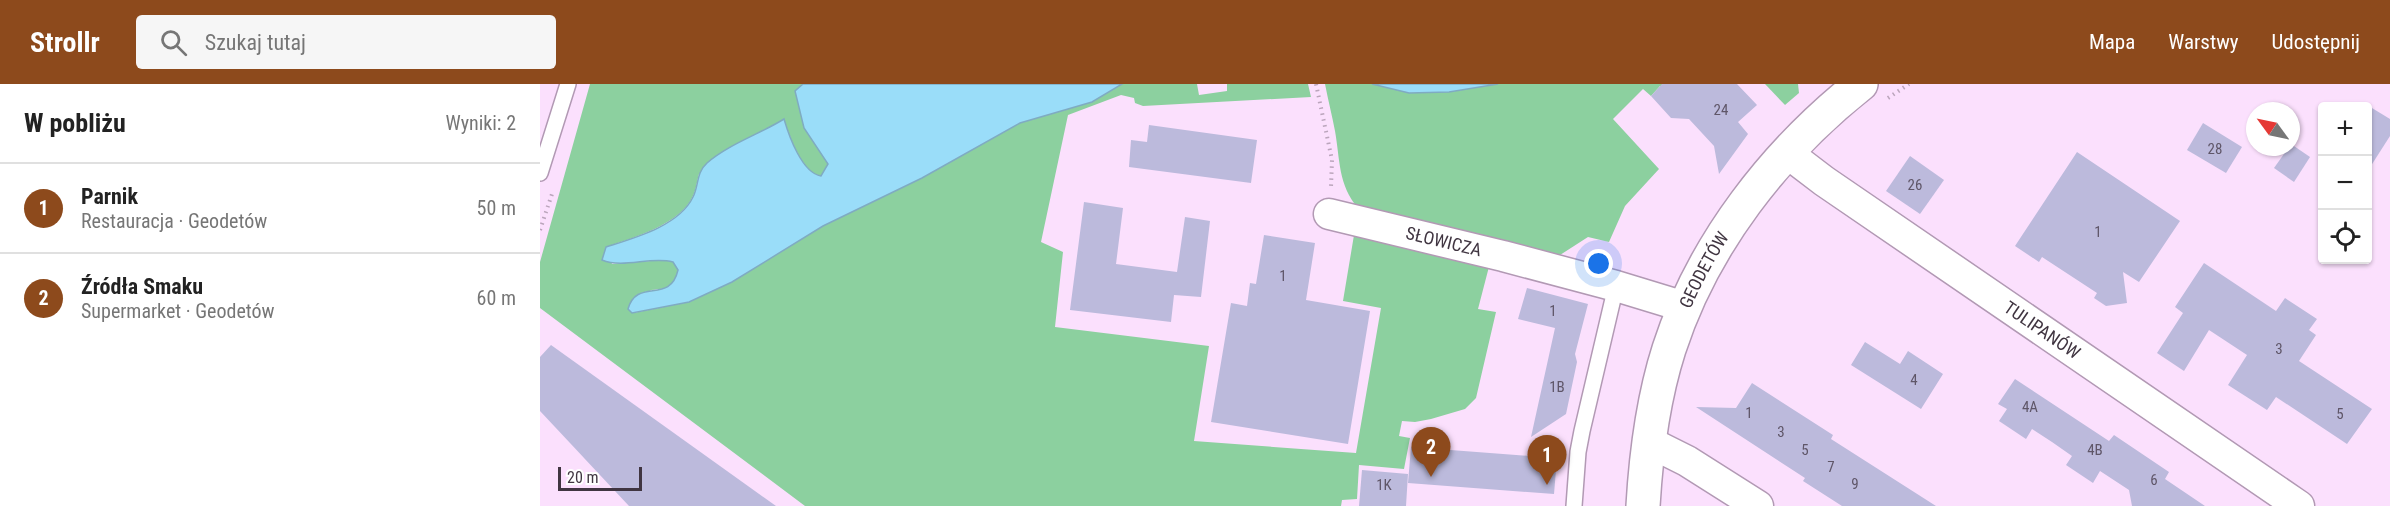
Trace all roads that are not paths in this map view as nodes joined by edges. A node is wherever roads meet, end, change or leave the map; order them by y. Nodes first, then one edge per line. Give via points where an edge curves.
1 (568, 84) edge
2 (1861, 84) edge
3 (1786, 152) junction
4 (540, 173) edge
5 (1329, 214) road end
6 (1616, 286) junction
7 (1685, 307) junction
8 (1649, 442) junction
9 (1574, 506) edge
10 (1643, 506) edge
11 (1758, 506) edge
12 (2300, 506) edge

1 - 4 lane
2 - 3 street, GEODETÓW via 1816,120
3 - 7 street, GEODETÓW via 1720,240
3 - 12 street, TULIPANÓW
5 - 6 street, SŁOWICZA
6 - 7 street, SŁOWICZA
6 - 9 lane via 1582,431
7 - 8 street, GEODETÓW via 1662,375
8 - 10 street, GEODETÓW
8 - 11 street via 1687,460

